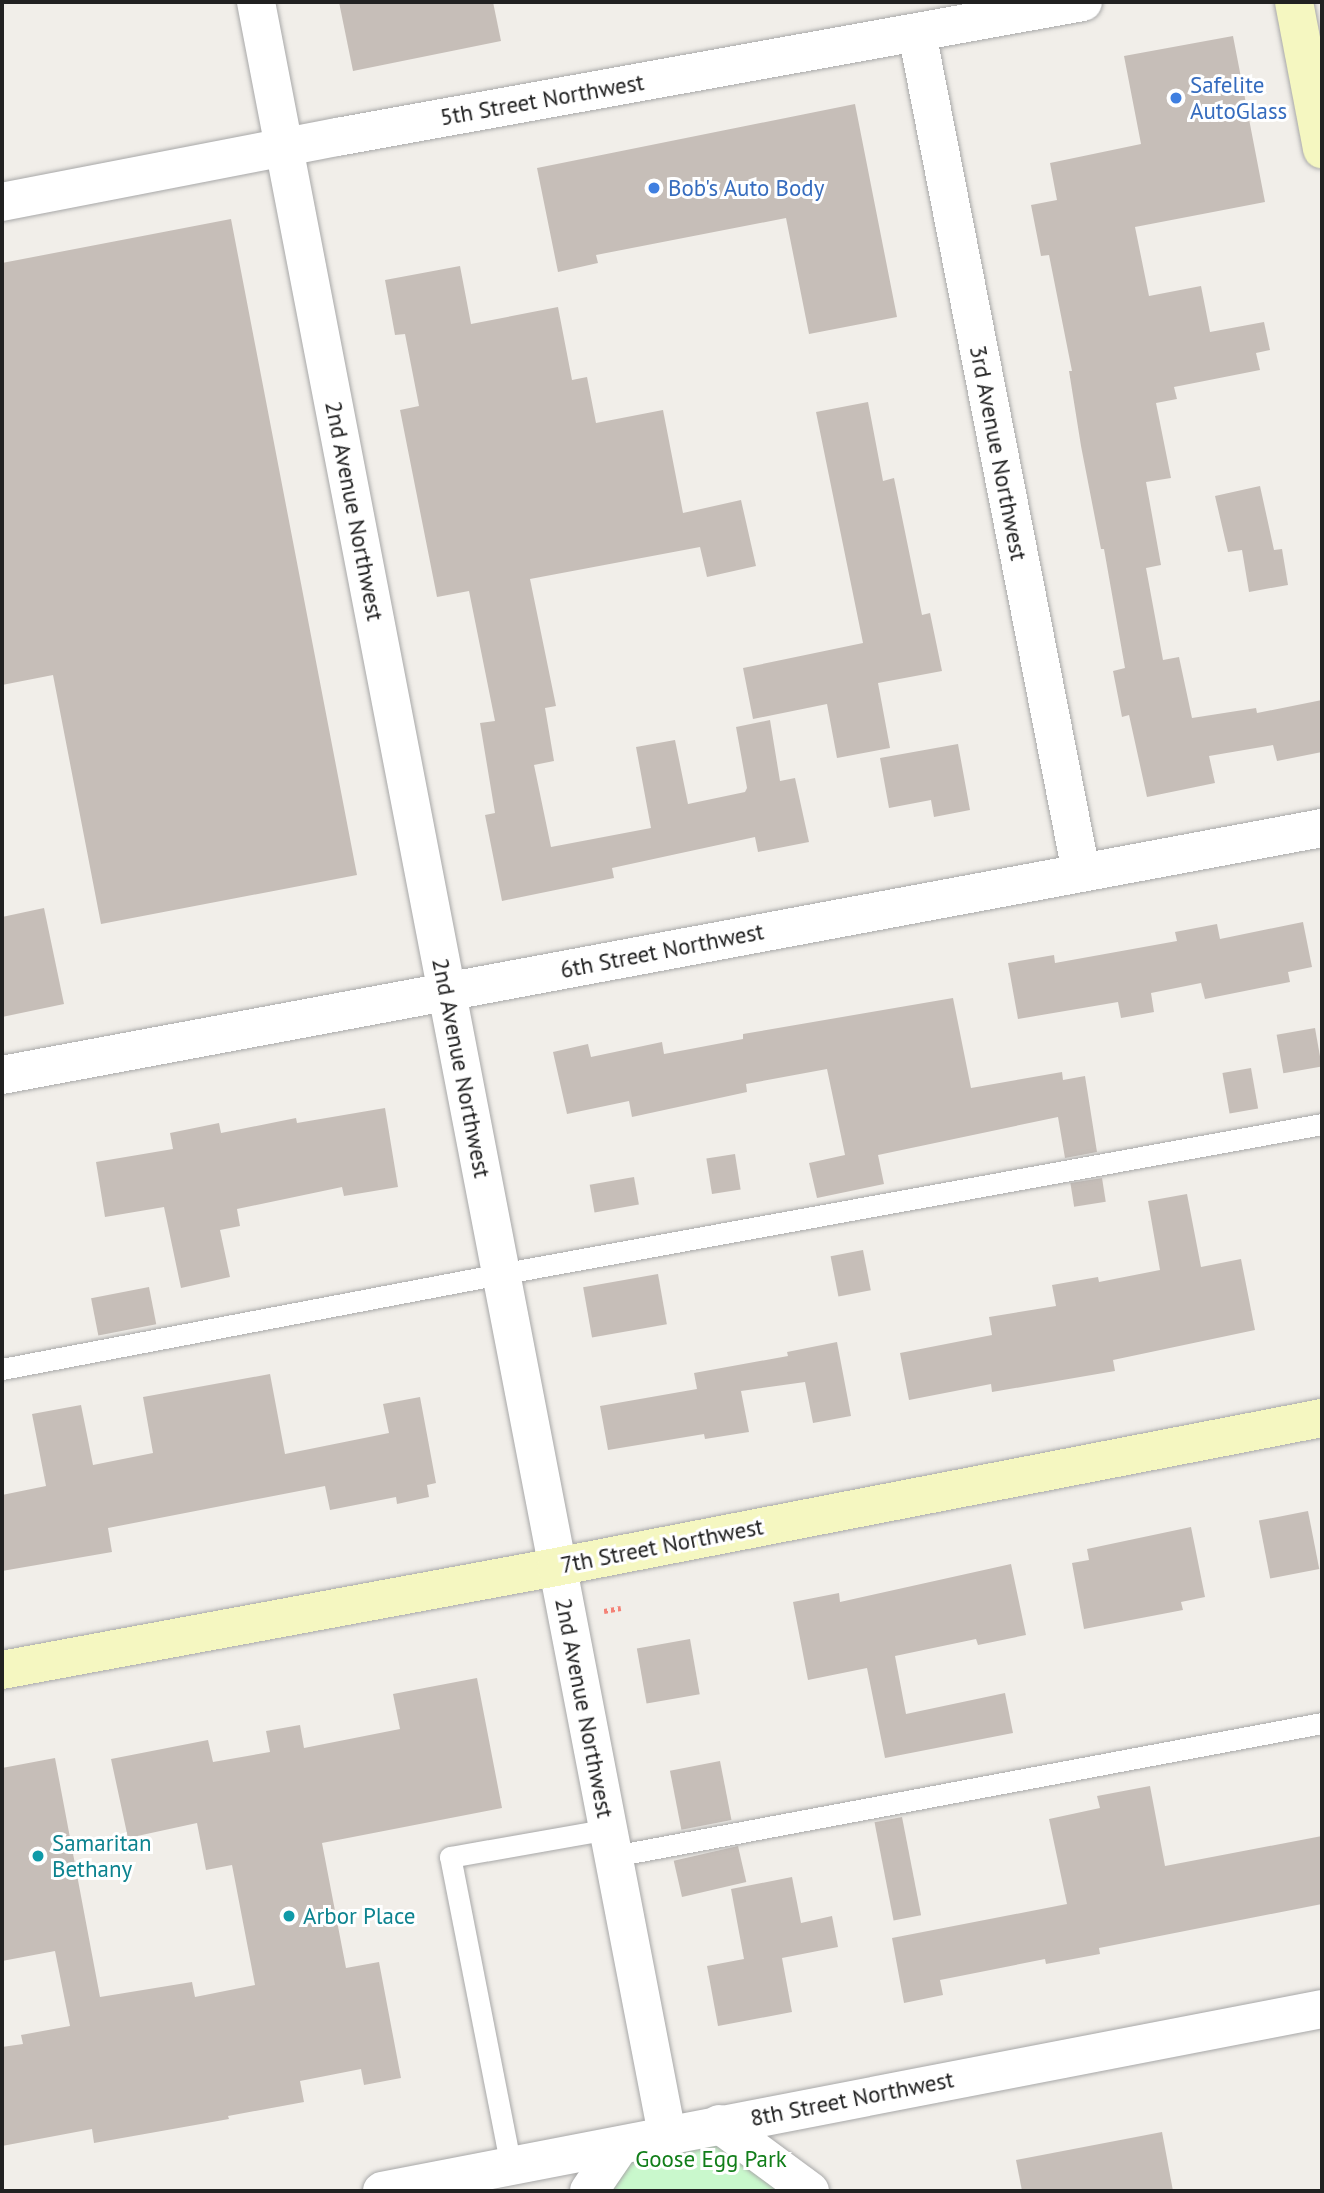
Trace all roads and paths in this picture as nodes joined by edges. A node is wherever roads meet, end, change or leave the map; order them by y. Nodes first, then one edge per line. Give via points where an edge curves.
1 (256, 2) edge
2 (1083, 2) edge
3 (1306, 20) edge
4 (917, 33) junction
5 (285, 147) junction
6 (1322, 149) edge
7 (2, 202) edge
8 (1322, 828) edge
9 (1081, 872) junction
10 (446, 992) junction
11 (2, 1074) edge
12 (1322, 1124) edge
13 (500, 1273) junction
14 (2, 1369) edge
15 (1322, 1418) edge
16 (556, 1567) junction
17 (2, 1670) edge
18 (1322, 1723) edge
19 (611, 1842) junction
20 (1322, 2009) edge
21 (719, 2124) junction
22 (667, 2135) junction
23 (619, 2147) junction
24 (511, 2167) junction
25 (382, 2191) edge
26 (589, 2191) edge
27 (810, 2191) edge

1 - 5 street, 2nd Avenue Northwest
2 - 4 street, 5th Street Northwest
3 - 6 main road
4 - 5 street, 5th Street Northwest
4 - 9 street, 3rd Avenue Northwest
5 - 7 street, 5th Street Northwest
5 - 10 street, 2nd Avenue Northwest
8 - 9 street, 6th Street Northwest
9 - 10 street, 6th Street Northwest
10 - 11 street, 6th Street Northwest
10 - 13 street, 2nd Avenue Northwest
12 - 13 lane
13 - 14 lane
13 - 16 street, 2nd Avenue Northwest
15 - 16 main road, 7th Street Northwest
16 - 17 main road, 7th Street Northwest
16 - 19 street, 2nd Avenue Northwest
18 - 19 lane
19 - 22 street, 2nd Avenue Northwest
19 - 24 lane via 450,1857
20 - 21 street, 8th Street Northwest
21 - 22 street, 8th Street Northwest
21 - 27 street
22 - 23 street, 8th Street Northwest
23 - 24 street, 8th Street Northwest
23 - 26 street
24 - 25 street, 8th Street Northwest

